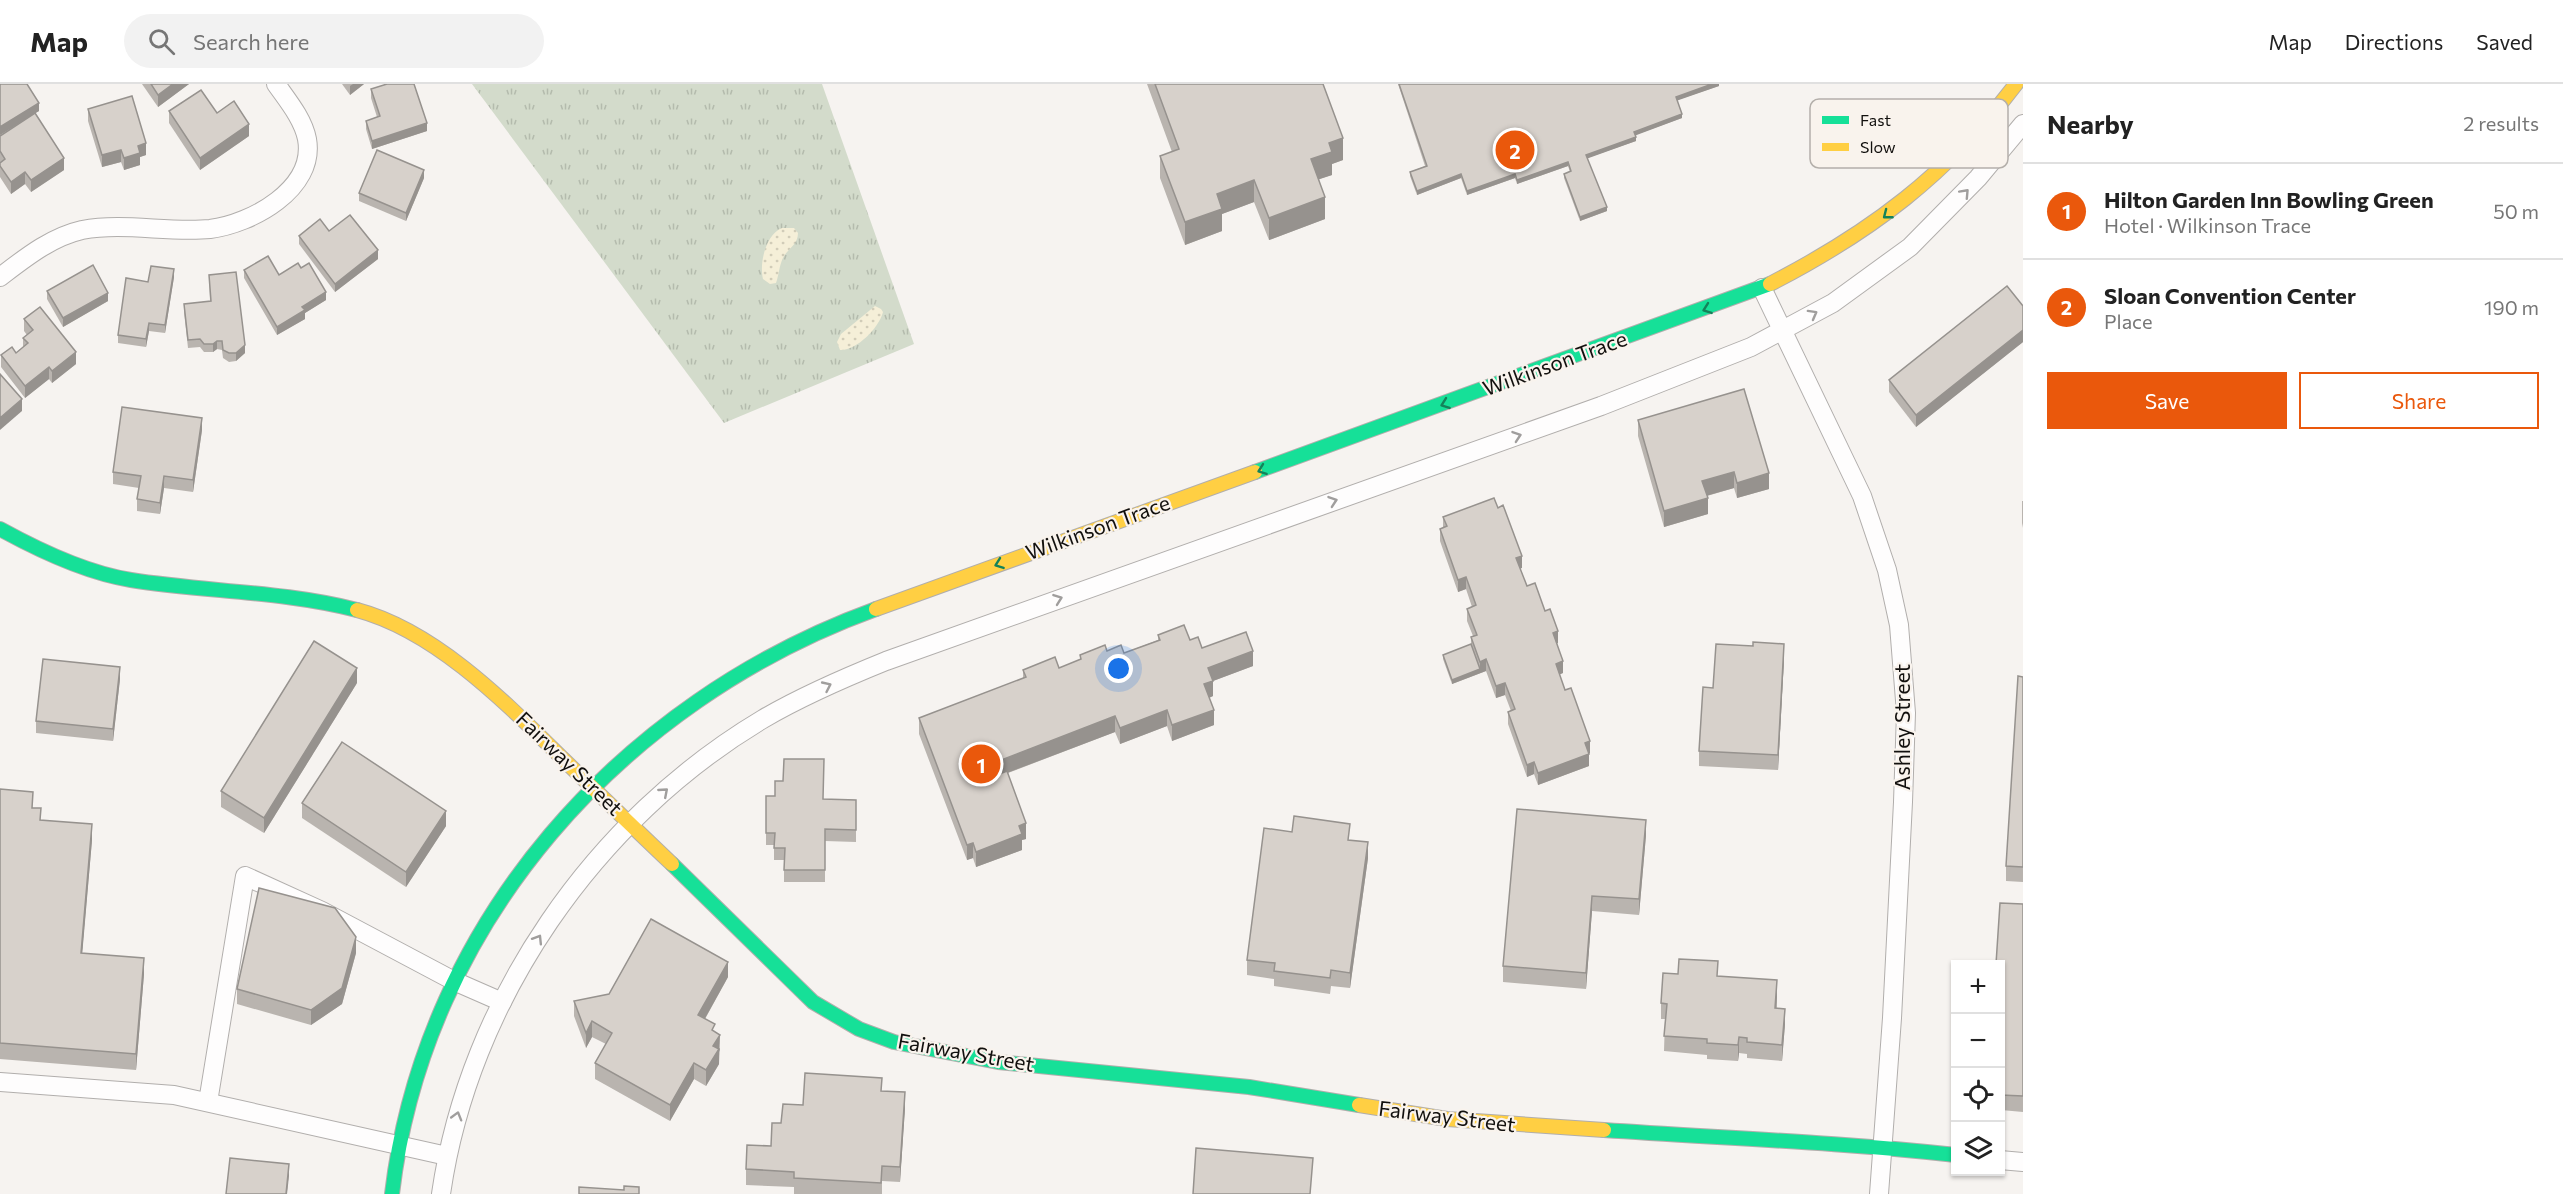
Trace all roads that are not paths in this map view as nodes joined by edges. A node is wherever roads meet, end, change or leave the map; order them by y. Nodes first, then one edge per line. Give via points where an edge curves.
1 (276, 84) edge
2 (2016, 84) edge
3 (2004, 99) edge
4 (2023, 124) edge
5 (2008, 142) edge
6 (1943, 168) edge
7 (1986, 168) edge
8 (0, 278) edge
9 (1762, 288) junction
10 (1782, 332) junction
11 (0, 529) edge
12 (593, 788) junction
13 (631, 823) junction
14 (454, 981) junction
15 (502, 1002) junction
16 (0, 1082) edge
17 (208, 1102) junction
18 (398, 1145) junction
19 (1882, 1147) junction
20 (1951, 1154) edge
21 (447, 1156) junction
22 (2005, 1160) edge
23 (2023, 1162) edge
24 (392, 1194) edge
25 (441, 1194) edge
26 (1879, 1194) edge

1 - 8 street via 304,128 308,148 300,177 277,201 235,223 211,229 107,226 80,231 46,245
2 -> 3 street, Wilkinson Trace
5 -> 4 street
6 -> 9 street, Wilkinson Trace via 1907,200 1841,247
10 -> 7 street via 1833,303 1910,247
9 - 10 street, Ashley Street
9 -> 12 street, Wilkinson Trace via 816,633 707,694 638,746
13 -> 10 street via 731,740 843,678 1601,406
10 - 19 street, Ashley Street via 1862,496 1887,570 1899,625 1906,713
11 - 12 street, Fairway Street via 72,563 130,580 318,600 375,615 449,657 496,695
12 - 13 street, Fairway Street
12 - 14 street, Wilkinson Trace via 519,873
15 -> 13 street via 556,911
13 - 19 street, Fairway Street via 813,1002 859,1029 894,1042 975,1059 1249,1087 1447,1119
14 - 15 street
14 - 17 street via 322,911 245,876
14 - 18 street, Wilkinson Trace via 423,1058
21 -> 15 street via 473,1069
16 - 17 street via 174,1095
17 - 18 street
18 - 21 street
18 - 24 street, Wilkinson Trace
19 - 20 street, Fairway Street
19 - 26 street, Ashley Street
21 - 25 street
22 - 23 street

